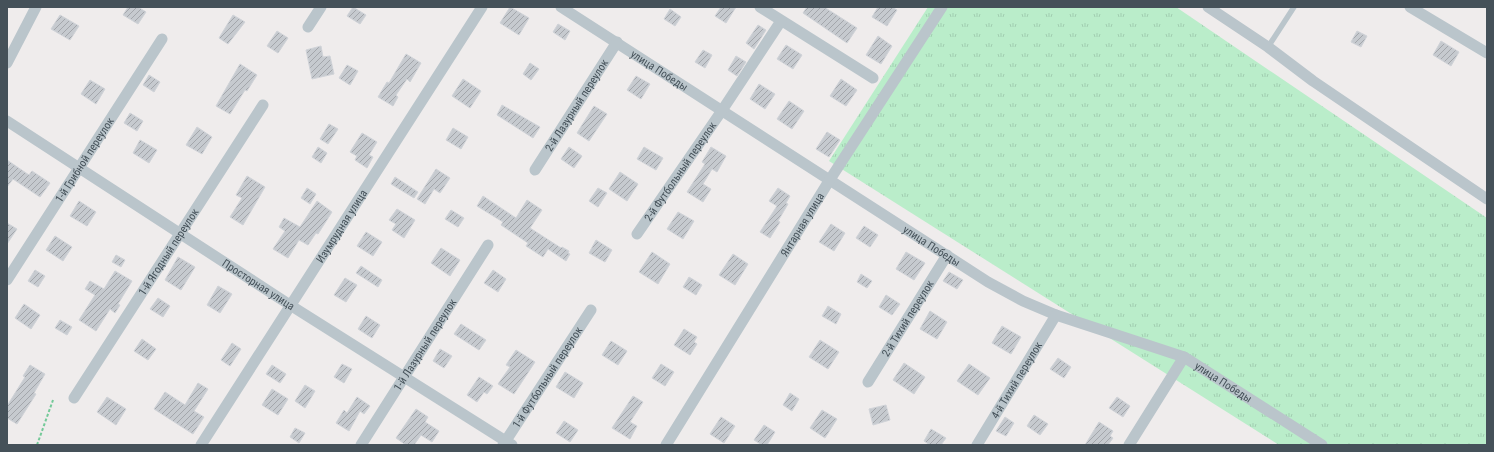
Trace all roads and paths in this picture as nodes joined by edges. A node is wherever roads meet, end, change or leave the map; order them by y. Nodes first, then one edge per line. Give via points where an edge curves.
1 (36, 7) edge
2 (321, 7) edge
3 (482, 7) edge
4 (561, 7) edge
5 (760, 7) edge
6 (942, 7) edge
7 (1208, 7) edge
8 (1294, 7) edge
9 (1410, 7) edge
10 (781, 21) junction
11 (308, 27) dead end
12 (162, 39) dead end
13 (617, 42) junction
14 (1268, 47) junction
15 (1487, 53) edge
16 (7, 64) edge
17 (873, 78) dead end
18 (263, 105) dead end
19 (723, 109) junction
20 (7, 121) edge
21 (78, 169) junction
22 (535, 170) dead end
23 (830, 181) junction
24 (1487, 199) edge
25 (180, 234) junction
26 (637, 234) dead end
27 (488, 245) dead end
28 (947, 255) junction
29 (7, 280) edge
30 (290, 305) junction
31 (591, 310) dead end
32 (1056, 315) junction
33 (1184, 357) junction
34 (404, 377) junction
35 (868, 382) dead end
36 (74, 398) dead end
37 (53, 400) dead end
38 (507, 444) edge
39 (37, 445) edge
40 (201, 445) edge
41 (361, 445) edge
42 (666, 445) edge
43 (977, 445) edge
44 (1129, 445) edge
45 (1322, 445) edge

1 - 16 street
2 - 11 street
3 - 30 street, Изумрудная улица
4 - 13 street, улица Победы
5 - 10 street
6 - 23 street, Янтарная улица
7 - 14 street
8 - 14 lane
9 - 15 street
10 - 17 street
10 - 19 street, 2-й Футбольный переулок
12 - 21 street, 1-й Грибной переулок
13 - 19 street, улица Победы
13 - 22 street, 2-й Лазурный переулок
14 - 24 street via 1312,81
18 - 25 street, 1-й Ягодный переулок
19 - 23 street, улица Победы
19 - 26 street, 2-й Футбольный переулок
20 - 21 street, Просторная улица
21 - 25 street, Просторная улица
21 - 29 street, 1-й Грибной переулок
23 - 28 street, улица Победы
23 - 42 street, Янтарная улица
25 - 30 street, Просторная улица
25 - 36 street, 1-й Ягодный переулок
27 - 34 street, 1-й Лазурный переулок
28 - 32 street, улица Победы via 988,282
28 - 35 street, 2-й Тихий переулок
30 - 34 street, Просторная улица
30 - 40 street, Изумрудная улица
31 - 38 street, 1-й Футбольный переулок
32 - 33 street, улица Победы
32 - 43 street, 4-й Тихий переулок
33 - 44 street
33 - 45 street, улица Победы
34 - 38 street, Просторная улица
34 - 41 street, 1-й Лазурный переулок
37 - 39 path

